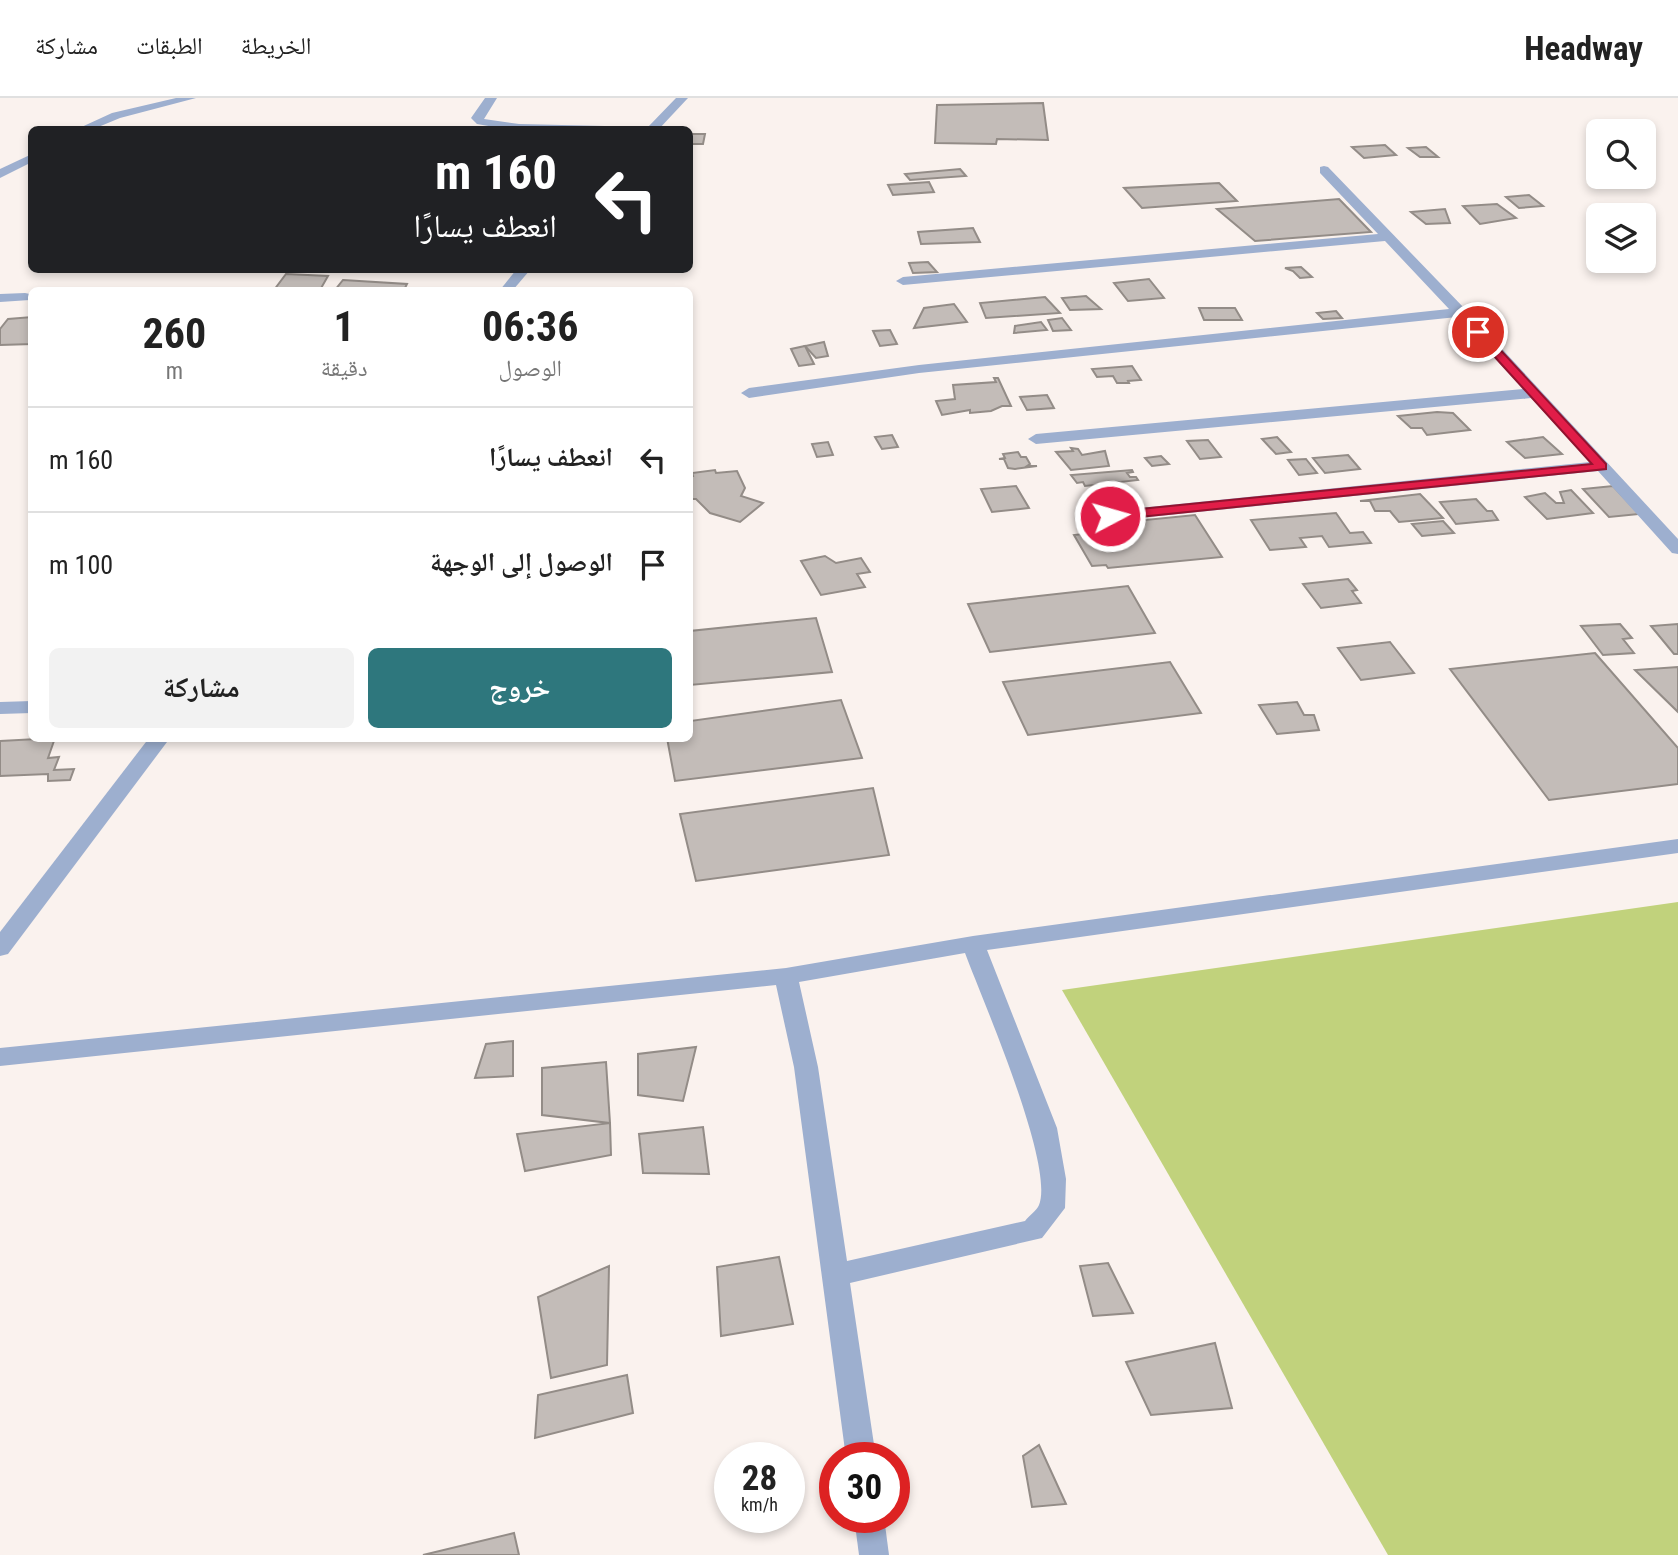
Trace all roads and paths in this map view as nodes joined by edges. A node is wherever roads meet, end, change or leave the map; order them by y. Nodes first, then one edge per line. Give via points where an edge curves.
1 (190, 98) edge
2 (491, 98) edge
3 (682, 98) edge
4 (90, 126) edge
5 (511, 126) edge
6 (653, 126) edge
7 (28, 159) edge
8 (1324, 170) dead end
9 (0, 174) edge
10 (1385, 237) junction
11 (520, 273) edge
12 (903, 281) dead end
13 (509, 287) edge
14 (25, 297) dead end
15 (0, 298) edge
16 (1460, 312) junction
17 (749, 393) dead end
18 (1534, 393) junction
19 (1036, 439) dead end
20 (1601, 467) junction
21 (1110, 516) dead end
22 (1678, 550) edge
23 (28, 707) edge
24 (0, 708) edge
25 (156, 742) edge
26 (1678, 846) edge
27 (973, 944) junction
28 (0, 948) edge
29 (786, 976) junction
30 (0, 1056) edge
31 (837, 1275) junction
32 (859, 1442) edge
33 (871, 1533) edge
34 (874, 1555) edge

1 - 4 street via 116,115
2 - 5 street via 477,118
3 - 6 street
7 - 9 street
8 - 10 street
10 - 12 street
10 - 16 street
11 - 13 street
14 - 15 street
16 - 17 street via 876,374
16 - 18 street
18 - 19 street
18 - 20 street
20 - 21 street
20 - 22 street
23 - 24 street
25 - 28 street
26 - 27 street
27 - 29 street
27 - 31 street via 1044,1128 1053,1179 1052,1208 1033,1230
29 - 30 street
29 - 31 street via 806,1068
31 - 32 street
33 - 34 street

